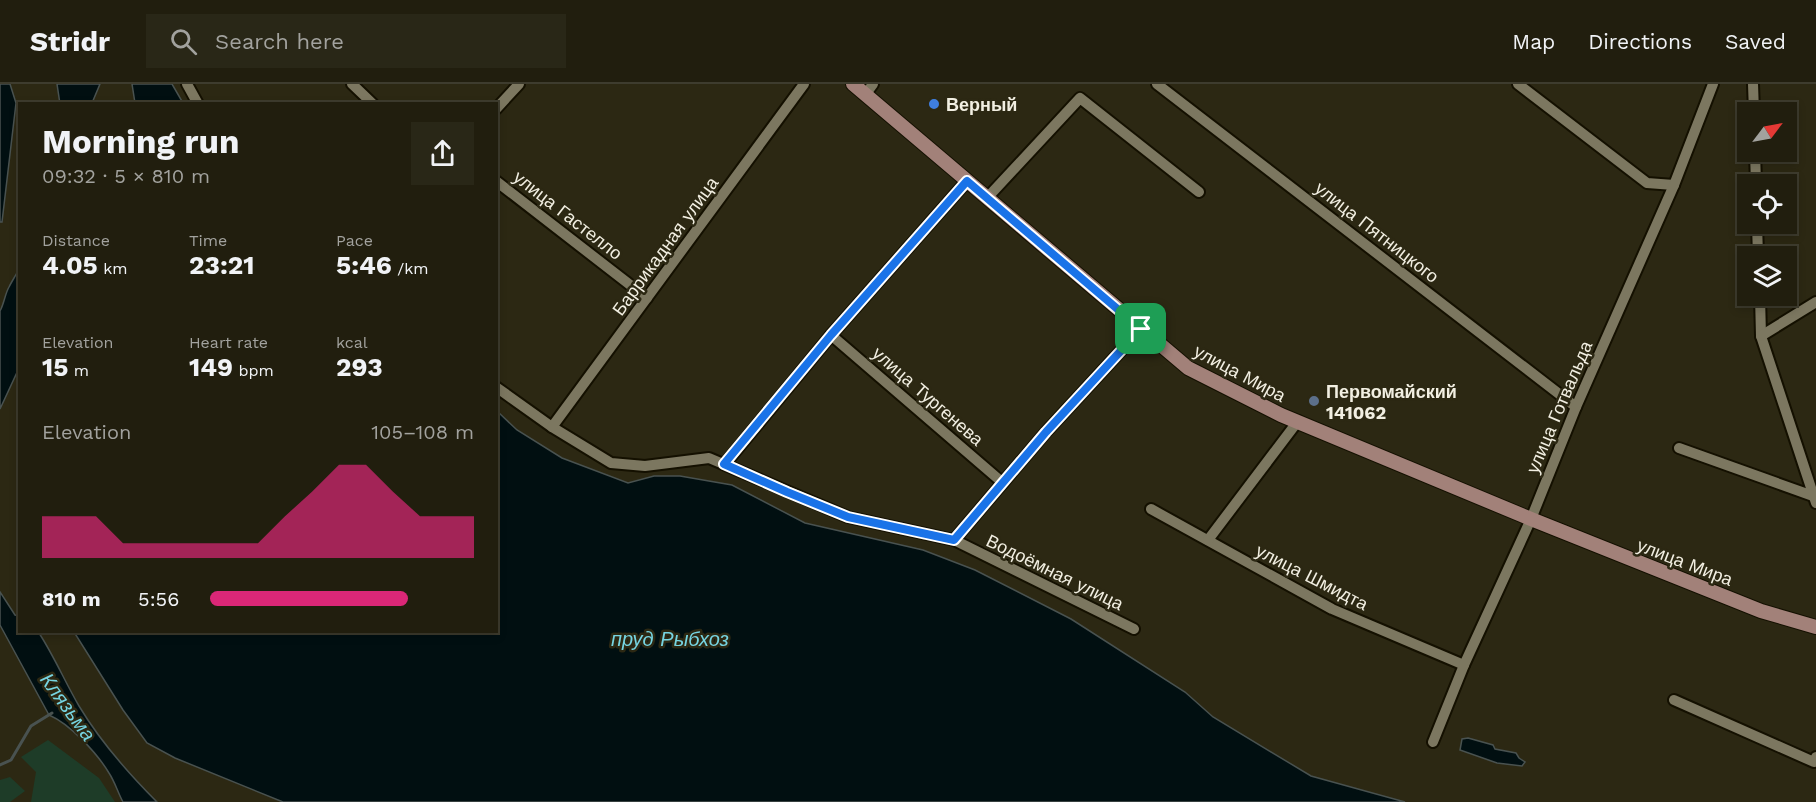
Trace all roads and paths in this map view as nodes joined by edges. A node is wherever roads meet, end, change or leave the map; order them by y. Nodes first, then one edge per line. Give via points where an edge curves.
1 (187, 84) edge
2 (352, 84) edge
3 (519, 84) edge
4 (804, 84) edge
5 (853, 84) edge
6 (1157, 84) edge
7 (1518, 84) edge
8 (1713, 84) edge
9 (1754, 84) edge
10 (869, 89) edge
11 (197, 102) edge
12 (371, 102) edge
13 (1754, 102) edge
14 (498, 107) edge
15 (967, 181) junction
16 (498, 183) edge
17 (1674, 185) junction
18 (1199, 192) dead end
19 (987, 198) junction
20 (647, 298) junction
21 (1816, 302) edge
22 (1760, 306) edge
23 (1141, 329) junction
24 (831, 335) junction
25 (1761, 336) junction
26 (498, 388) edge
27 (1576, 407) junction
28 (1298, 421) junction
29 (552, 427) junction
30 (1679, 448) dead end
31 (724, 464) junction
32 (1003, 483) junction
33 (1814, 500) edge
34 (1151, 509) dead end
35 (1531, 519) junction
36 (954, 540) junction
37 (1208, 540) junction
38 (1816, 627) edge
39 (1134, 629) dead end
40 (1464, 665) junction
41 (1674, 699) dead end
42 (1433, 742) dead end
43 (1816, 757) edge

1 - 11 street
2 - 12 street
3 - 14 street
4 - 20 street, Баррикадная улица
5 - 10 street, улица Мира
6 - 27 street, улица Пятницкого
7 - 17 street via 1647,183
8 - 17 street, улица Готвальда
9 - 13 street
10 - 15 street, улица Мира
15 - 19 street, улица Мира
15 - 24 street
16 - 20 street, улица Гастелло
17 - 27 street, улица Готвальда
18 - 19 street via 1080,98
19 - 23 street, улица Мира
20 - 29 street, Баррикадная улица
21 - 25 street
22 - 25 street
23 - 28 street, улица Мира via 1188,368
23 - 32 street
24 - 31 street
24 - 32 street, улица Тургенева
25 - 33 street
26 - 29 street, Водоёмная улица
27 - 35 street, улица Готвальда
28 - 35 street, улица Мира
28 - 37 street
29 - 31 street, Водоёмная улица via 611,463 645,466 709,458
30 - 33 street
31 - 36 street, Водоёмная улица via 848,517
32 - 36 street
34 - 37 street, улица Шмидта
35 - 38 street, улица Мира via 1761,610
35 - 40 street, улица Готвальда
36 - 39 street, Водоёмная улица
37 - 40 street, улица Шмидта via 1332,609
40 - 42 street, улица Готвальда
41 - 43 street via 1814,762

